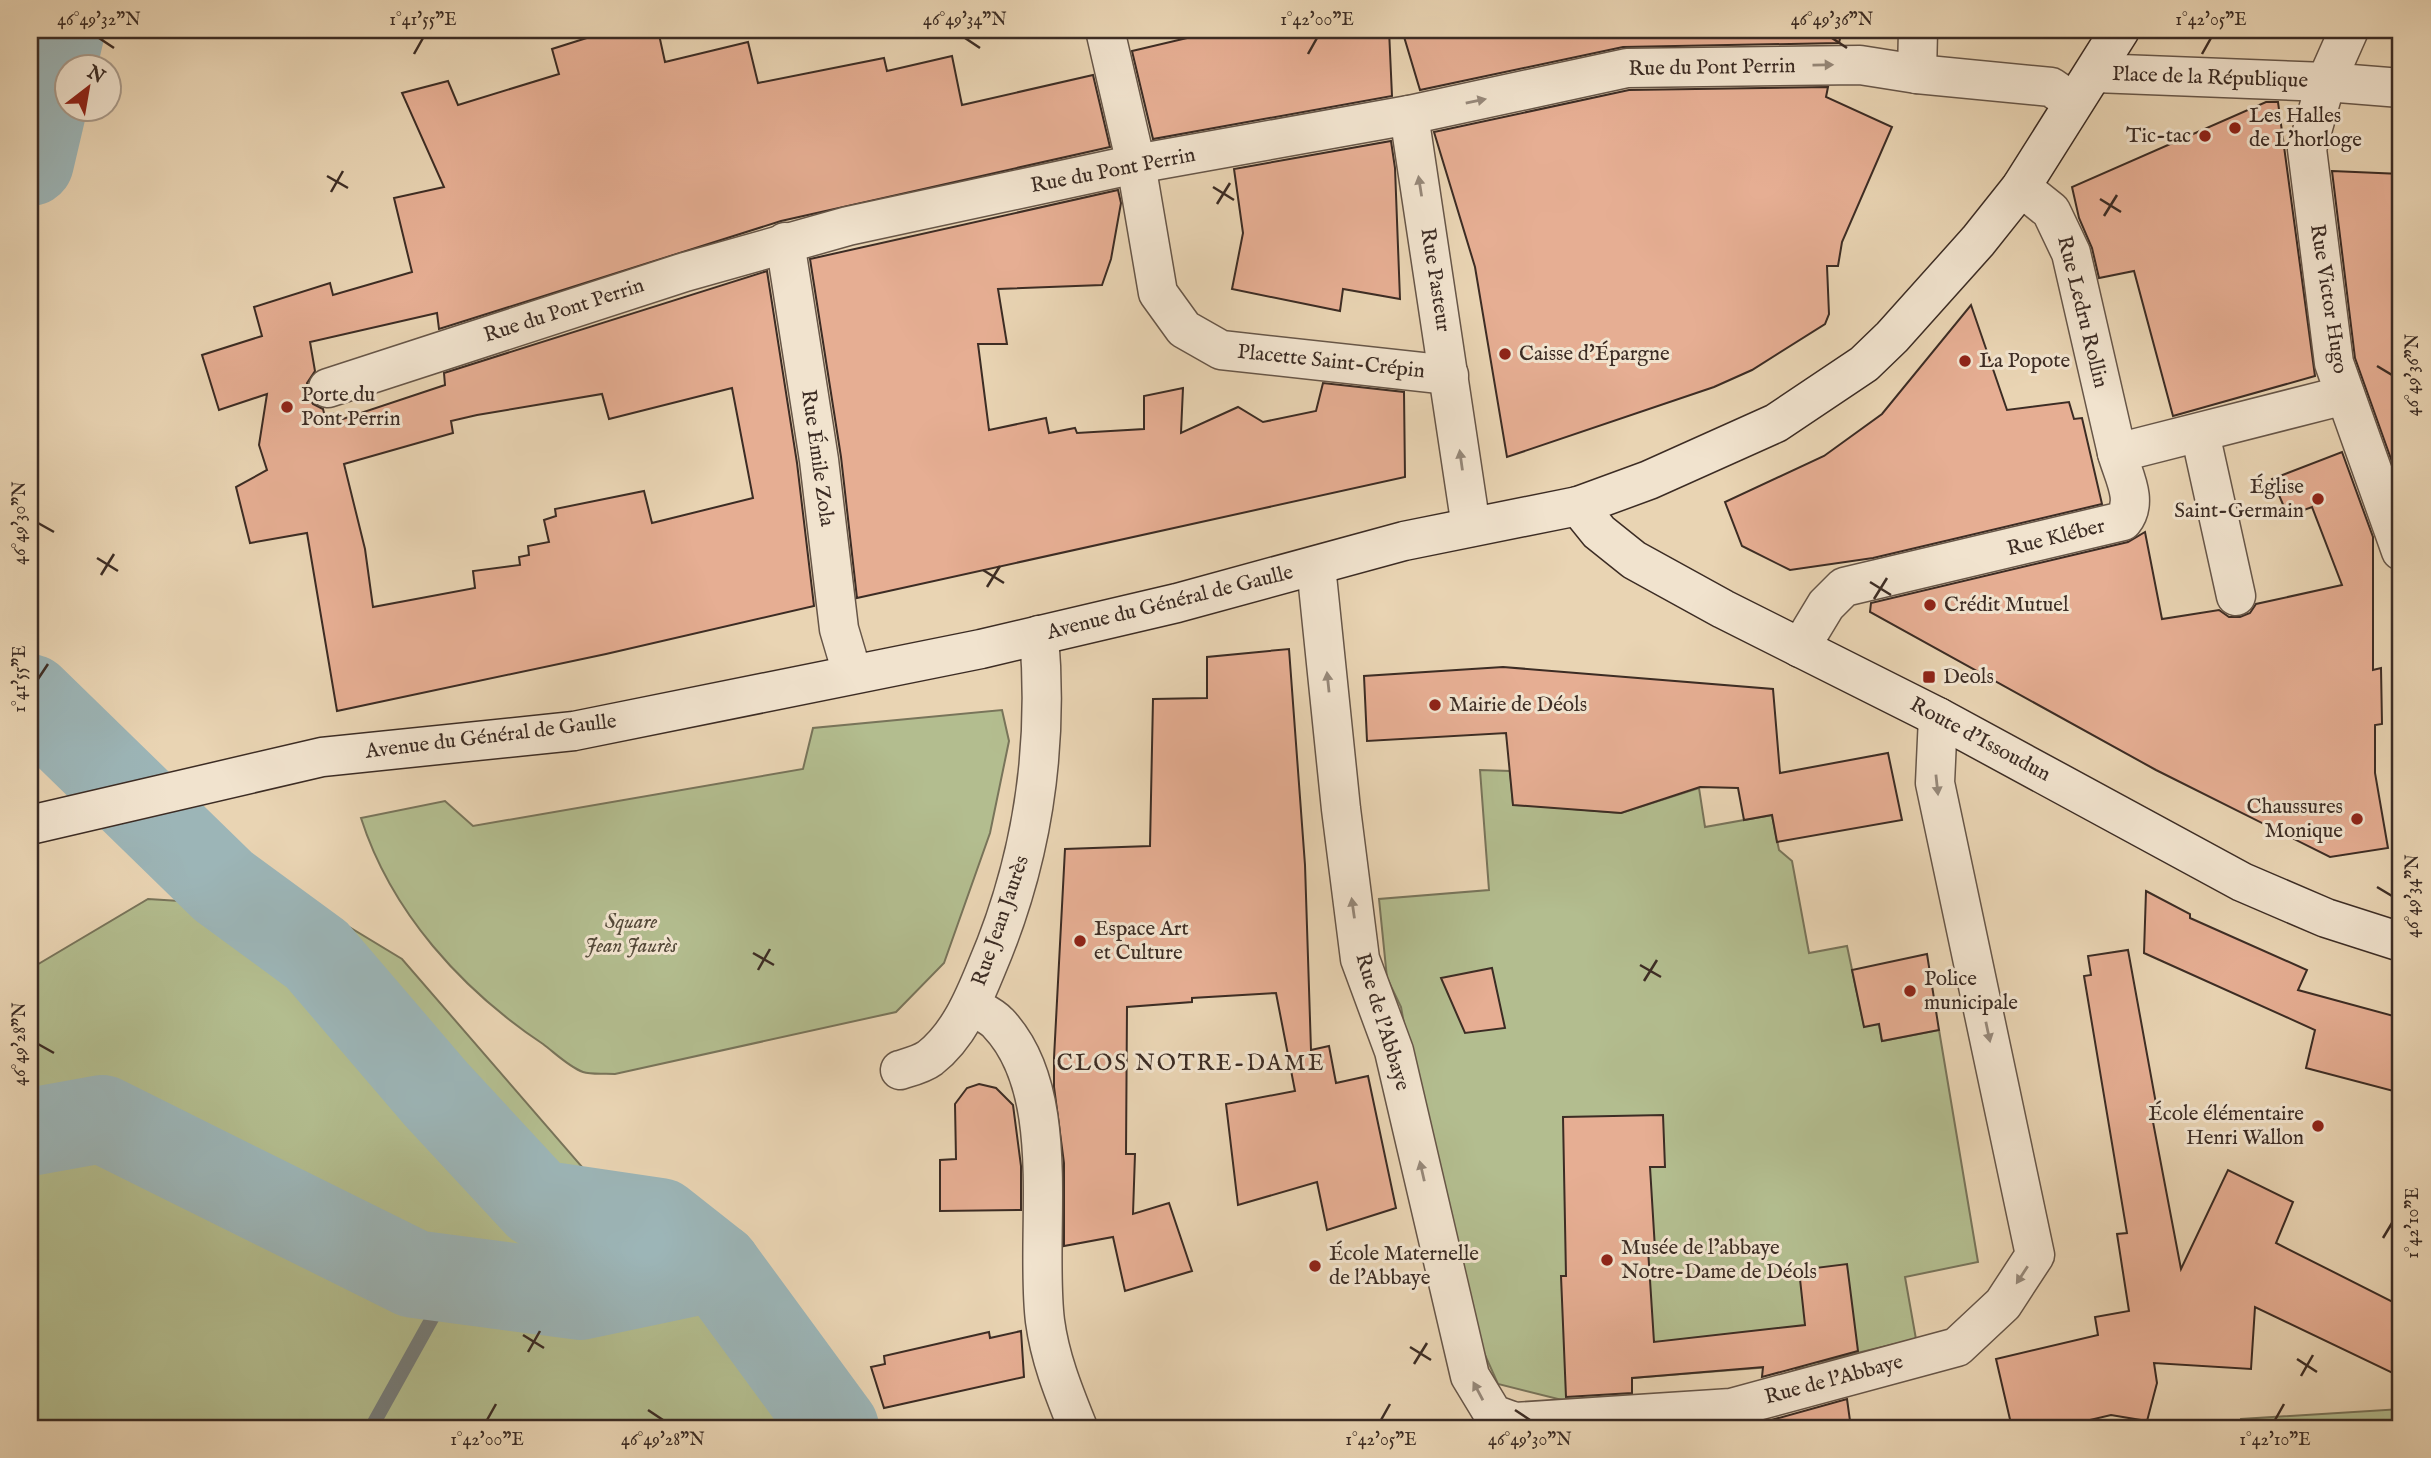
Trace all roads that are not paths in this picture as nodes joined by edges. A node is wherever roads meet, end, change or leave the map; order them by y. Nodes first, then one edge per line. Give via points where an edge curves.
1 (1105, 30) edge
2 (1918, 30) edge
3 (2120, 30) edge
4 (2349, 30) edge
5 (1917, 74) junction
6 (2326, 82) junction
7 (2084, 88) junction
8 (2401, 88) edge
9 (1409, 115) junction
10 (1136, 164) junction
11 (2021, 187) junction
12 (785, 242) junction
13 (1449, 375) junction
14 (328, 388) dead end
15 (2345, 395) junction
16 (2200, 433) junction
17 (2117, 453) junction
18 (1578, 506) junction
19 (1471, 527) junction
20 (2401, 551) edge
21 (1316, 566) junction
22 (2236, 596) dead end
23 (1040, 635) junction
24 (1800, 648) junction
25 (852, 673) junction
26 (1938, 717) junction
27 (30, 825) edge
28 (2401, 942) edge
29 (971, 1006) junction
30 (900, 1070) dead end
31 (1078, 1428) edge

1 - 10 street, Placette Saint-Crépin
2 - 5 street
3 - 7 street, Avenue du Général de Gaulle
4 - 6 street, Rue Victor Hugo
5 - 7 street, Place de la République
9 -> 5 street, Rue du Pont Perrin via 1626,68 1860,65
6 - 7 street, Place de la République
6 - 8 street, Place de la République
6 - 15 street, Rue Victor Hugo via 2307,149 2334,363
7 - 11 street, Avenue du Général de Gaulle
9 - 10 street, Rue du Pont Perrin
13 -> 9 street, Rue Pasteur
10 - 12 street, Rue du Pont Perrin
10 - 13 street, Placette Saint-Crépin via 1158,293 1184,329 1221,350
11 - 17 street, Rue Ledru Rollin via 2051,211 2071,253
11 - 18 street, Avenue du Général de Gaulle via 1933,294 1852,372 1740,441
12 - 14 street, Rue du Pont Perrin
12 - 25 street, Rue Émile Zola via 819,460 839,629
19 -> 13 street, Rue Pasteur
15 - 16 street
15 - 20 street, Rue Victor Hugo
16 - 17 street
16 - 22 street
17 - 24 street, Rue Kléber via 2132,500 2123,521 1844,587 1826,605
18 - 19 street, Avenue du Général de Gaulle
18 - 24 street, Route d'Issoudun via 1598,532 1633,560
19 - 21 street, Avenue du Général de Gaulle
21 - 23 street, Avenue du Général de Gaulle
26 -> 21 street, Rue de l'Abbaye via 1935,783 2035,1255 2003,1304 1957,1347 1731,1408 1515,1422 1493,1414 1470,1376 1394,1051 1360,959
23 - 25 street, Avenue du Général de Gaulle
23 - 29 street, Rue Jean Jaurès via 1043,742 1035,812 1019,880
24 - 26 street, Route d'Issoudun
25 - 27 street, Avenue du Général de Gaulle via 574,731 322,757
26 - 28 street, Route d'Issoudun via 2242,882 2326,918
29 - 30 street via 949,1040 928,1060
29 - 31 street, Rue Jean Jaurès via 997,1021 1016,1048 1033,1092 1042,1140 1045,1321 1057,1376

